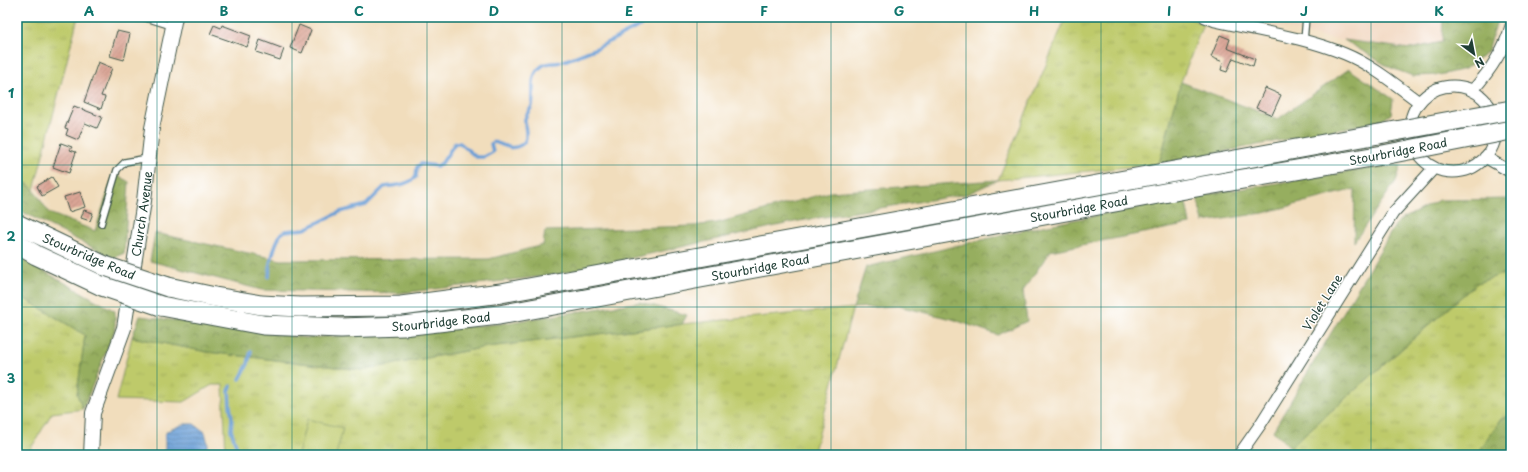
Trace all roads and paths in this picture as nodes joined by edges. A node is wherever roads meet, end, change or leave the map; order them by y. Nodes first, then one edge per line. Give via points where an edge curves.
1 (143, 17) edge
2 (1205, 17) edge
3 (1248, 17) edge
4 (1307, 18) edge
5 (174, 22) edge
6 (1511, 26) edge
7 (1245, 28) junction
8 (1304, 42) junction
9 (1473, 90) junction
10 (1419, 102) junction
11 (1511, 110) edge
12 (1511, 130) edge
13 (1485, 157) junction
14 (148, 158) junction
15 (1434, 168) junction
16 (1511, 172) edge
17 (17, 224) edge
18 (102, 224) dead end
19 (17, 244) edge
20 (91, 455) edge
21 (1239, 455) edge

1 - 5 lane
2 - 7 street
3 - 7 lane
4 - 8 lane
5 - 14 street, Church Avenue
6 - 9 street via 1508,38 1491,70
7 - 8 street
8 - 10 street via 1346,54 1379,72
9 - 10 street via 1446,86 1434,90
9 - 13 street via 1486,101 1495,119 1495,138
10 - 15 street via 1410,120 1411,140 1417,153
11 - 17 highway, Stourbridge Road, bridge via 501,293 401,306 338,308 261,305 168,287 105,266
12 - 19 highway, Stourbridge Road, bridge via 500,315 403,326 333,328 262,325 161,306 102,286
13 - 15 street via 1476,166 1464,171 1447,172
13 - 16 street
14 - 18 lane via 125,162 117,170
14 - 20 street, Church Avenue via 143,209 124,328 93,413
15 - 21 street, Violet Lane via 1393,213

